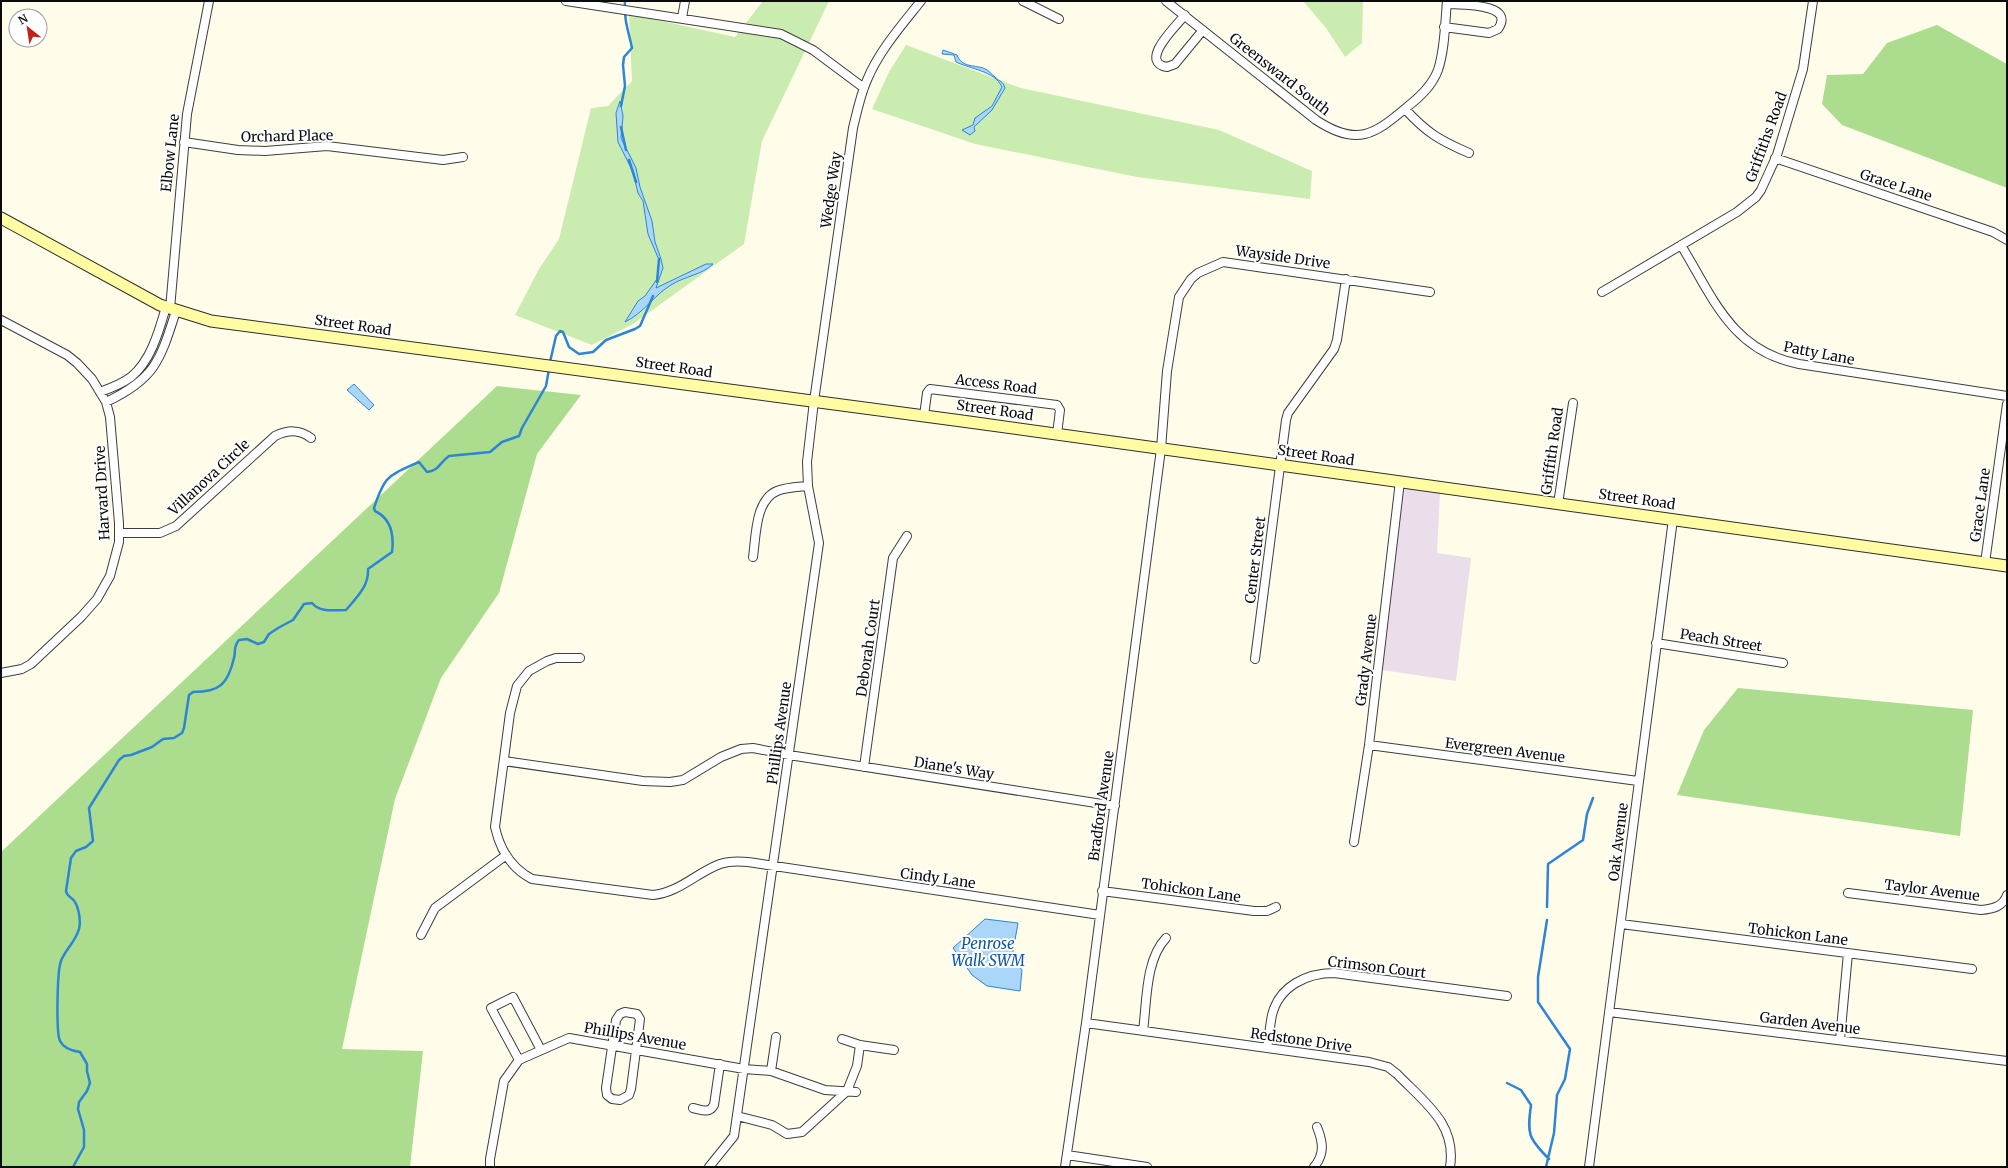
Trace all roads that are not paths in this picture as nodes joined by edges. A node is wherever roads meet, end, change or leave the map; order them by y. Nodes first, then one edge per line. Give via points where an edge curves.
1 (209, 1) edge
2 (566, 1) edge
3 (685, 1) edge
4 (921, 1) edge
5 (1023, 1) edge
6 (1166, 1) edge
7 (1813, 1) edge
8 (1447, 2) edge
9 (1185, 16) junction
10 (682, 18) junction
11 (1059, 19) dead end
12 (1444, 27) junction
13 (1203, 30) junction
14 (864, 88) junction
15 (1405, 109) junction
16 (184, 142) junction
17 (1469, 153) dead end
18 (463, 157) dead end
19 (1775, 158) junction
20 (1, 218) edge
21 (2007, 240) edge
22 (1681, 245) junction
23 (1346, 278) junction
24 (1430, 292) dead end
25 (1602, 292) dead end
26 (171, 309) junction
27 (1, 320) edge
28 (100, 392) junction
29 (2007, 396) edge
30 (814, 401) junction
31 (106, 402) junction
32 (1573, 403) dead end
33 (2007, 404) edge
34 (924, 416) junction
35 (1057, 434) junction
36 (311, 438) dead end
37 (1161, 448) junction
38 (1280, 465) junction
39 (1400, 481) junction
40 (808, 486) junction
41 (1558, 504) junction
42 (1673, 519) junction
43 (120, 533) junction
44 (907, 536) dead end
45 (754, 557) dead end
46 (1985, 563) junction
47 (2007, 566) edge
48 (1656, 642) junction
49 (580, 658) dead end
50 (1255, 659) dead end
51 (1783, 662) dead end
52 (1, 673) edge
53 (1369, 745) junction
54 (789, 756) junction
55 (504, 761) junction
56 (864, 767) junction
57 (1638, 781) junction
58 (1115, 806) junction
59 (1354, 842) dead end
60 (505, 856) junction
61 (773, 867) junction
62 (1102, 891) junction
63 (1848, 893) dead end
64 (2007, 895) edge
65 (1276, 907) dead end
66 (1100, 915) junction
67 (1621, 924) junction
68 (421, 935) dead end
69 (1166, 938) dead end
70 (1848, 953) junction
71 (1972, 969) dead end
72 (1507, 996) dead end
73 (1609, 1012) junction
74 (1086, 1023) junction
75 (1143, 1031) junction
76 (776, 1037) dead end
77 (842, 1039) dead end
78 (1840, 1040) junction
79 (860, 1045) junction
80 (613, 1046) junction
81 (1268, 1048) junction
82 (541, 1050) junction
83 (636, 1050) junction
84 (894, 1050) dead end
85 (519, 1060) junction
86 (2007, 1061) edge
87 (720, 1064) junction
88 (744, 1069) junction
89 (771, 1071) junction
90 (847, 1091) junction
91 (856, 1092) dead end
92 (693, 1108) dead end
93 (737, 1116) junction
94 (1317, 1127) dead end
95 (1067, 1155) junction
96 (490, 1167) edge
97 (709, 1167) edge
98 (1065, 1167) edge
99 (1147, 1167) edge
100 (1314, 1167) edge
101 (1450, 1167) edge
102 (1589, 1167) edge

1 - 16 street, Elbow Lane
2 - 10 street
3 - 10 street
4 - 14 street, Wedge Way via 875,64
5 - 11 street
6 - 9 street, Greensward South
7 - 19 street, Griffiths Road via 1803,69
8 - 12 street, Greensward South
8 - 12 street via 1493,8 1501,20 1498,29 1489,33
9 - 13 street, Greensward South
9 - 13 street via 1157,51 1156,59 1159,64 1167,67 1175,64
10 - 14 street via 790,37 813,50
12 - 15 street, Greensward South via 1440,64 1433,80
13 - 15 street, Greensward South via 1316,120 1335,130 1354,135 1374,132
14 - 30 street, Wedge Way via 853,128
15 - 17 street via 1428,133
16 - 18 street, Orchard Place via 238,150 265,151 327,146 443,160
16 - 26 street, Elbow Lane
19 - 21 street, Grace Lane via 1993,232
19 - 22 street, Griffiths Road via 1756,197 1737,212
20 - 26 main road, Street Road
22 - 25 street, Griffiths Road
22 - 29 street, Patty Lane via 1730,325 1749,343 1773,358
23 - 24 street, Wayside Drive
23 - 37 street, Wayside Drive via 1223,262 1198,272 1191,279 1177,306 1167,371
23 - 38 street, Center Street via 1337,340 1327,361 1288,413
26 - 28 street via 139,369 126,380
26 - 30 main road, Street Road via 226,323
26 - 31 street via 167,338 153,368 135,387
27 - 28 street, Harvard Drive via 67,355 85,371
28 - 31 street, Harvard Drive
30 - 34 main road, Street Road
30 - 40 street, Phillips Avenue via 807,462
31 - 43 street, Harvard Drive via 111,424
32 - 41 street, Griffith Road
33 - 46 street, Grace Lane
34 - 35 main road, Street Road
34 - 35 street, Access Road via 927,393 930,389 1057,405 1060,410
35 - 37 main road, Street Road
36 - 43 street, Villanova Circle via 304,432 296,431 274,436 187,517 168,530 152,534
37 - 38 main road, Street Road
37 - 58 street, Bradford Avenue
38 - 39 main road, Street Road
38 - 50 street, Center Street
39 - 41 main road, Street Road
39 - 53 street, Grady Avenue
40 - 45 street via 776,492 766,500 757,524
40 - 54 street, Phillips Avenue via 819,543
41 - 42 main road, Street Road
42 - 46 main road, Street Road
42 - 48 street, Oak Avenue
43 - 52 street, Harvard Drive via 113,567 98,599 30,664 22,669
44 - 56 street, Deborah Court via 893,558
46 - 47 main road, Street Road
48 - 51 street, Peach Street
48 - 57 street, Oak Avenue
49 - 55 street via 556,658 547,661 533,668 522,678 517,686 510,713
53 - 57 street, Evergreen Avenue
53 - 59 street, Grady Avenue
54 - 55 street, Diane's Way via 753,748 741,749 721,757 683,780 670,782
54 - 56 street, Diane's Way
54 - 61 street, Phillips Avenue
55 - 60 street via 495,828 498,844
56 - 58 street, Diane's Way
57 - 67 street, Oak Avenue
58 - 62 street, Bradford Avenue
60 - 61 street, Cindy Lane via 532,879 653,896 666,894 722,863 748,862
60 - 68 street via 435,908
61 - 66 street, Cindy Lane
61 - 88 street, Phillips Avenue
62 - 65 street, Tohickon Lane via 1254,912
62 - 66 street, Bradford Avenue
63 - 64 street, Taylor Avenue via 1981,910 1999,906
66 - 74 street, Bradford Avenue
67 - 70 street, Tohickon Lane
67 - 73 street, Oak Avenue
69 - 75 street via 1152,960
70 - 71 street, Tohickon Lane
70 - 78 street
72 - 81 street, Crimson Court via 1334,973 1316,974 1303,978 1279,999 1272,1014
73 - 78 street, Garden Avenue
73 - 102 street, Oak Avenue
74 - 75 street, Redstone Drive
74 - 95 street, Bradford Avenue
75 - 81 street, Redstone Drive
76 - 89 street
77 - 79 street
78 - 86 street, Garden Avenue
79 - 84 street
79 - 90 street via 857,1066
80 - 82 street, Phillips Avenue via 569,1038
80 - 83 street, Phillips Avenue
80 - 83 street via 616,1020 620,1014 632,1012 640,1019
80 - 83 street via 606,1088 607,1095 612,1099 620,1100 629,1095
81 - 101 street, Redstone Drive via 1388,1067 1444,1124 1451,1144
82 - 85 street, Phillips Avenue
82 - 85 street via 513,997 491,1008
83 - 87 street, Phillips Avenue
85 - 96 street via 504,1081
87 - 88 street, Phillips Avenue
87 - 92 street via 711,1110
88 - 89 street
88 - 93 street, Phillips Avenue
89 - 90 street via 825,1090
90 - 91 street
90 - 93 street via 802,1132 795,1134 787,1134 772,1125
93 - 97 street, Phillips Avenue via 734,1136
94 - 100 street via 1323,1150
95 - 98 street, Bradford Avenue
95 - 99 street

